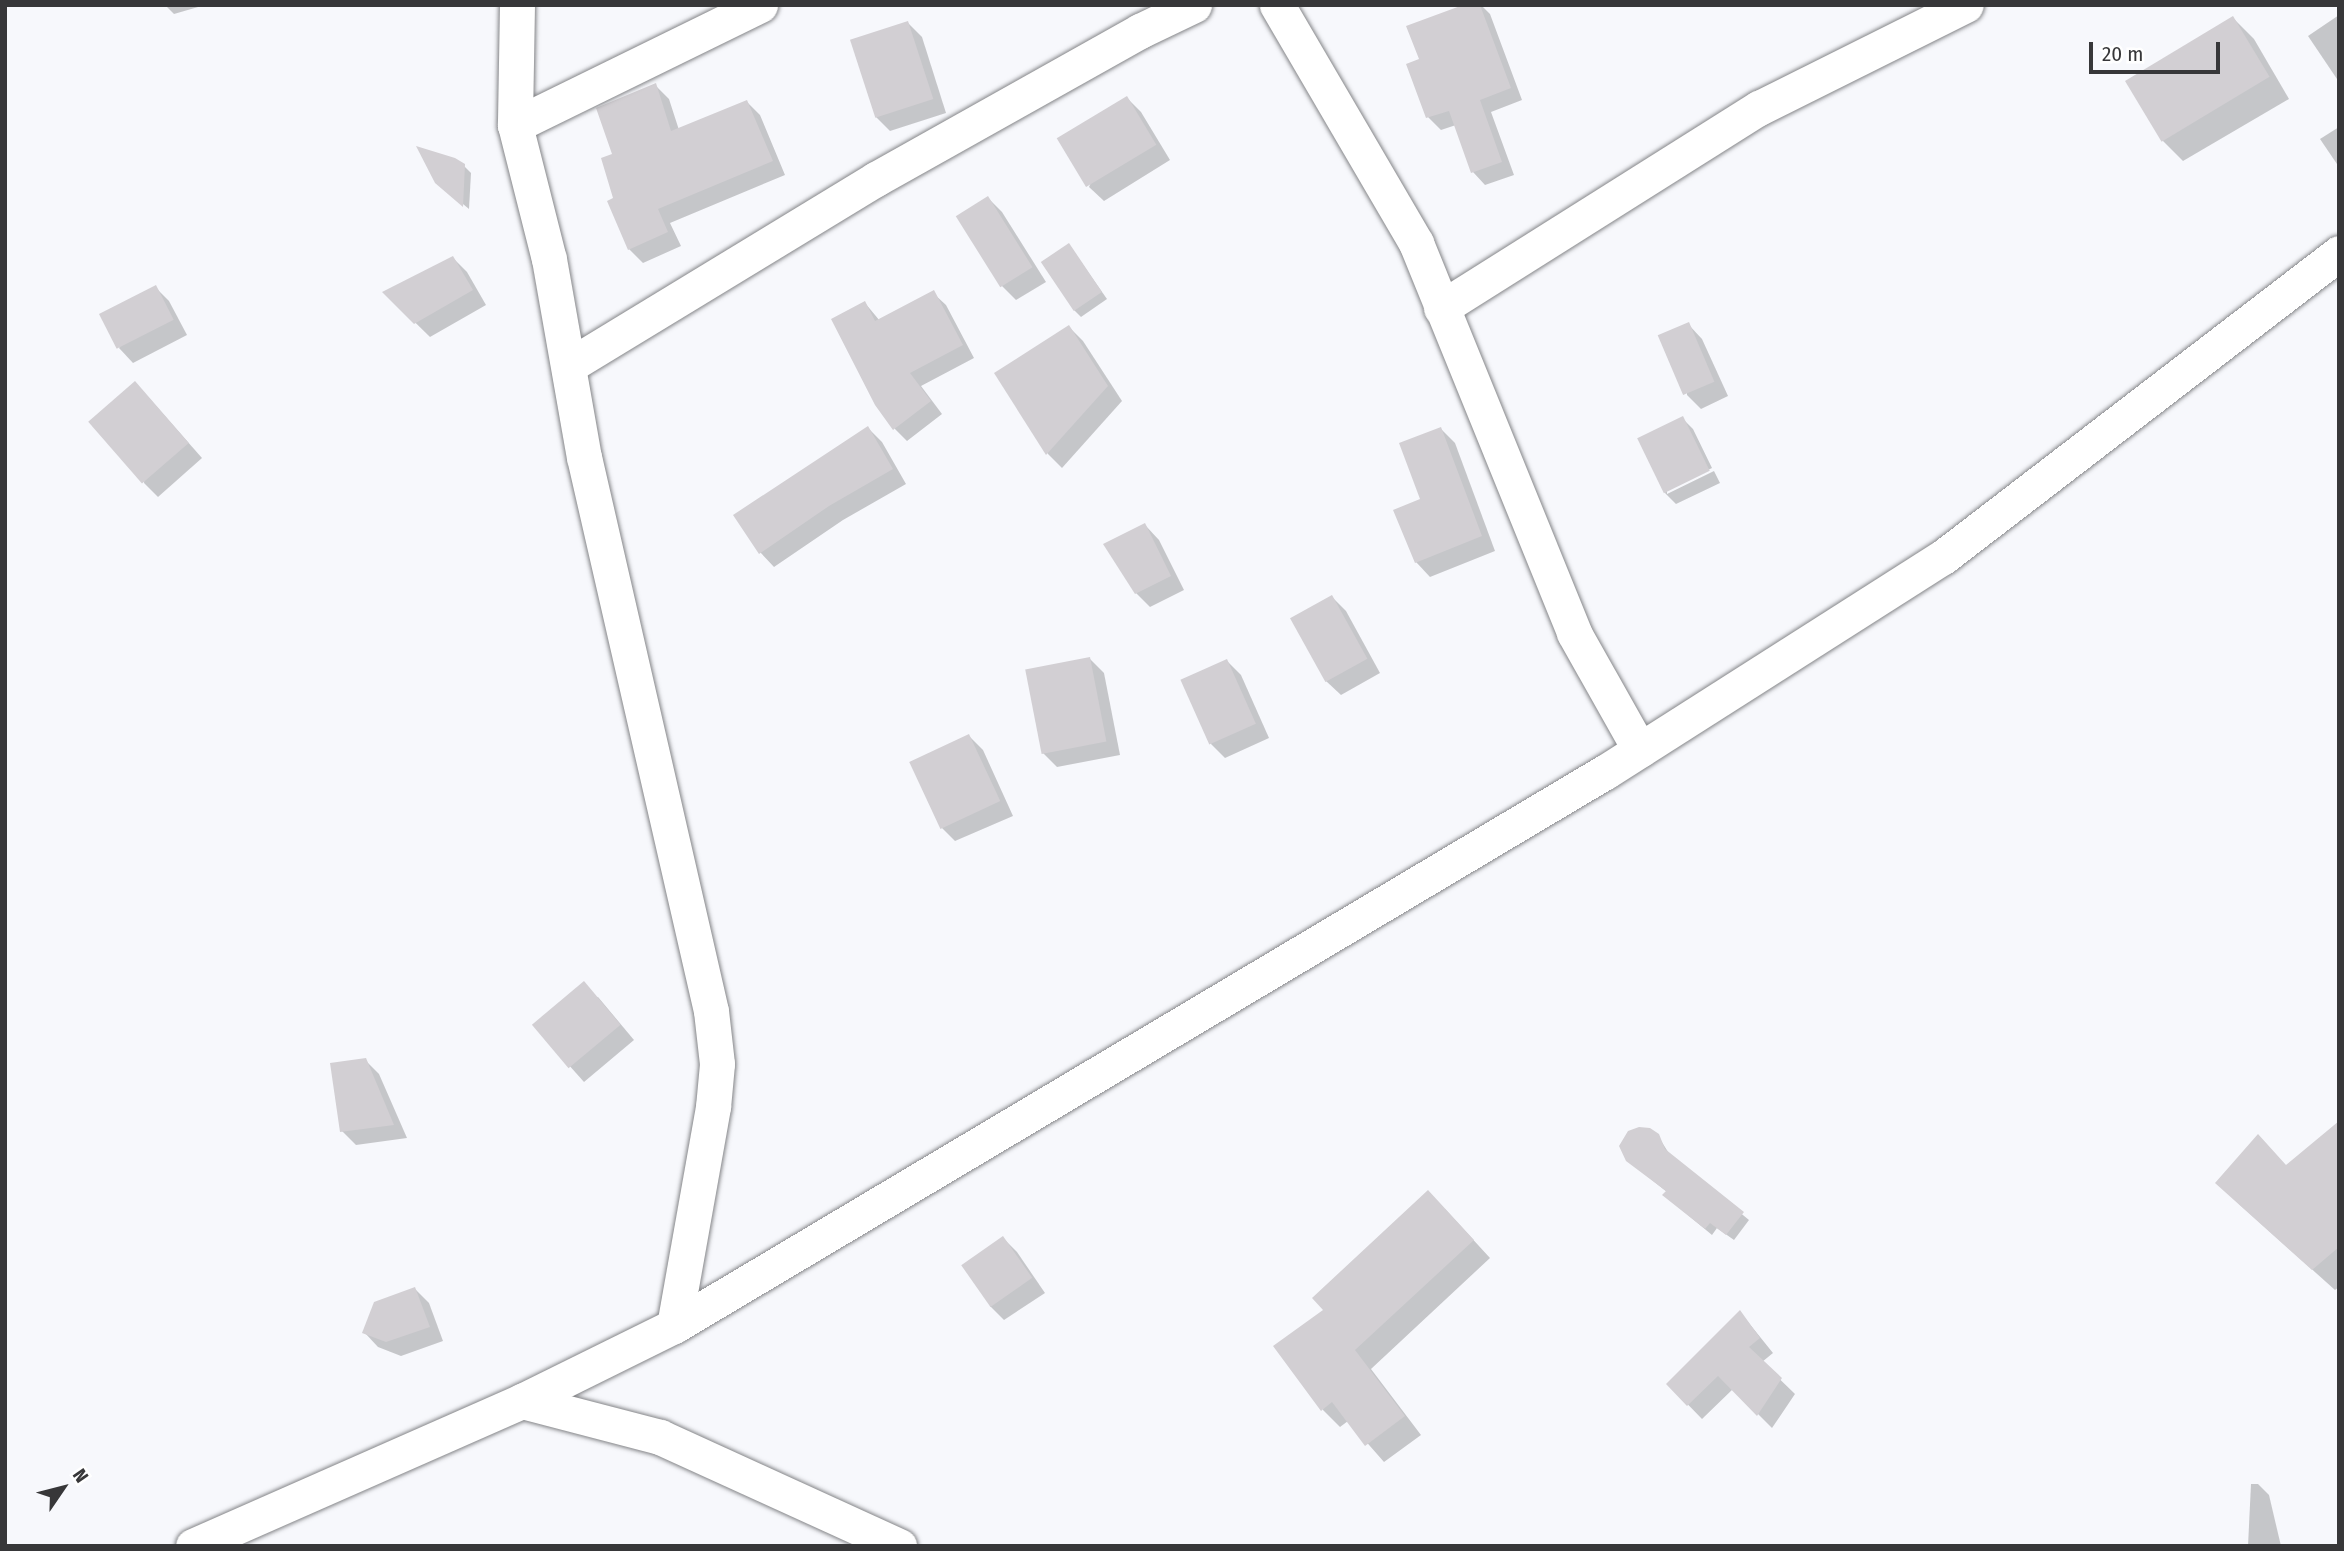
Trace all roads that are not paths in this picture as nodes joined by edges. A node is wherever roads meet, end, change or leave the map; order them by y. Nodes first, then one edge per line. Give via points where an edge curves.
1 (517, 5) edge
2 (760, 5) edge
3 (1194, 5) edge
4 (1277, 5) edge
5 (1966, 5) edge
6 (515, 125) junction
7 (2339, 253) edge
8 (1441, 308) junction
9 (570, 365) junction
10 (1640, 750) junction
11 (674, 1326) junction
12 (522, 1401) junction
13 (193, 1546) edge
14 (900, 1546) edge

1 - 6 street
2 - 6 street
3 - 9 street via 876,179
4 - 8 street via 1416,243
5 - 8 street via 1759,108
6 - 9 street
7 - 10 street via 1943,557
8 - 10 street via 1574,633
9 - 11 street via 584,457 711,1011 718,1063
10 - 11 street
11 - 12 street
12 - 13 street
12 - 14 street via 660,1437

